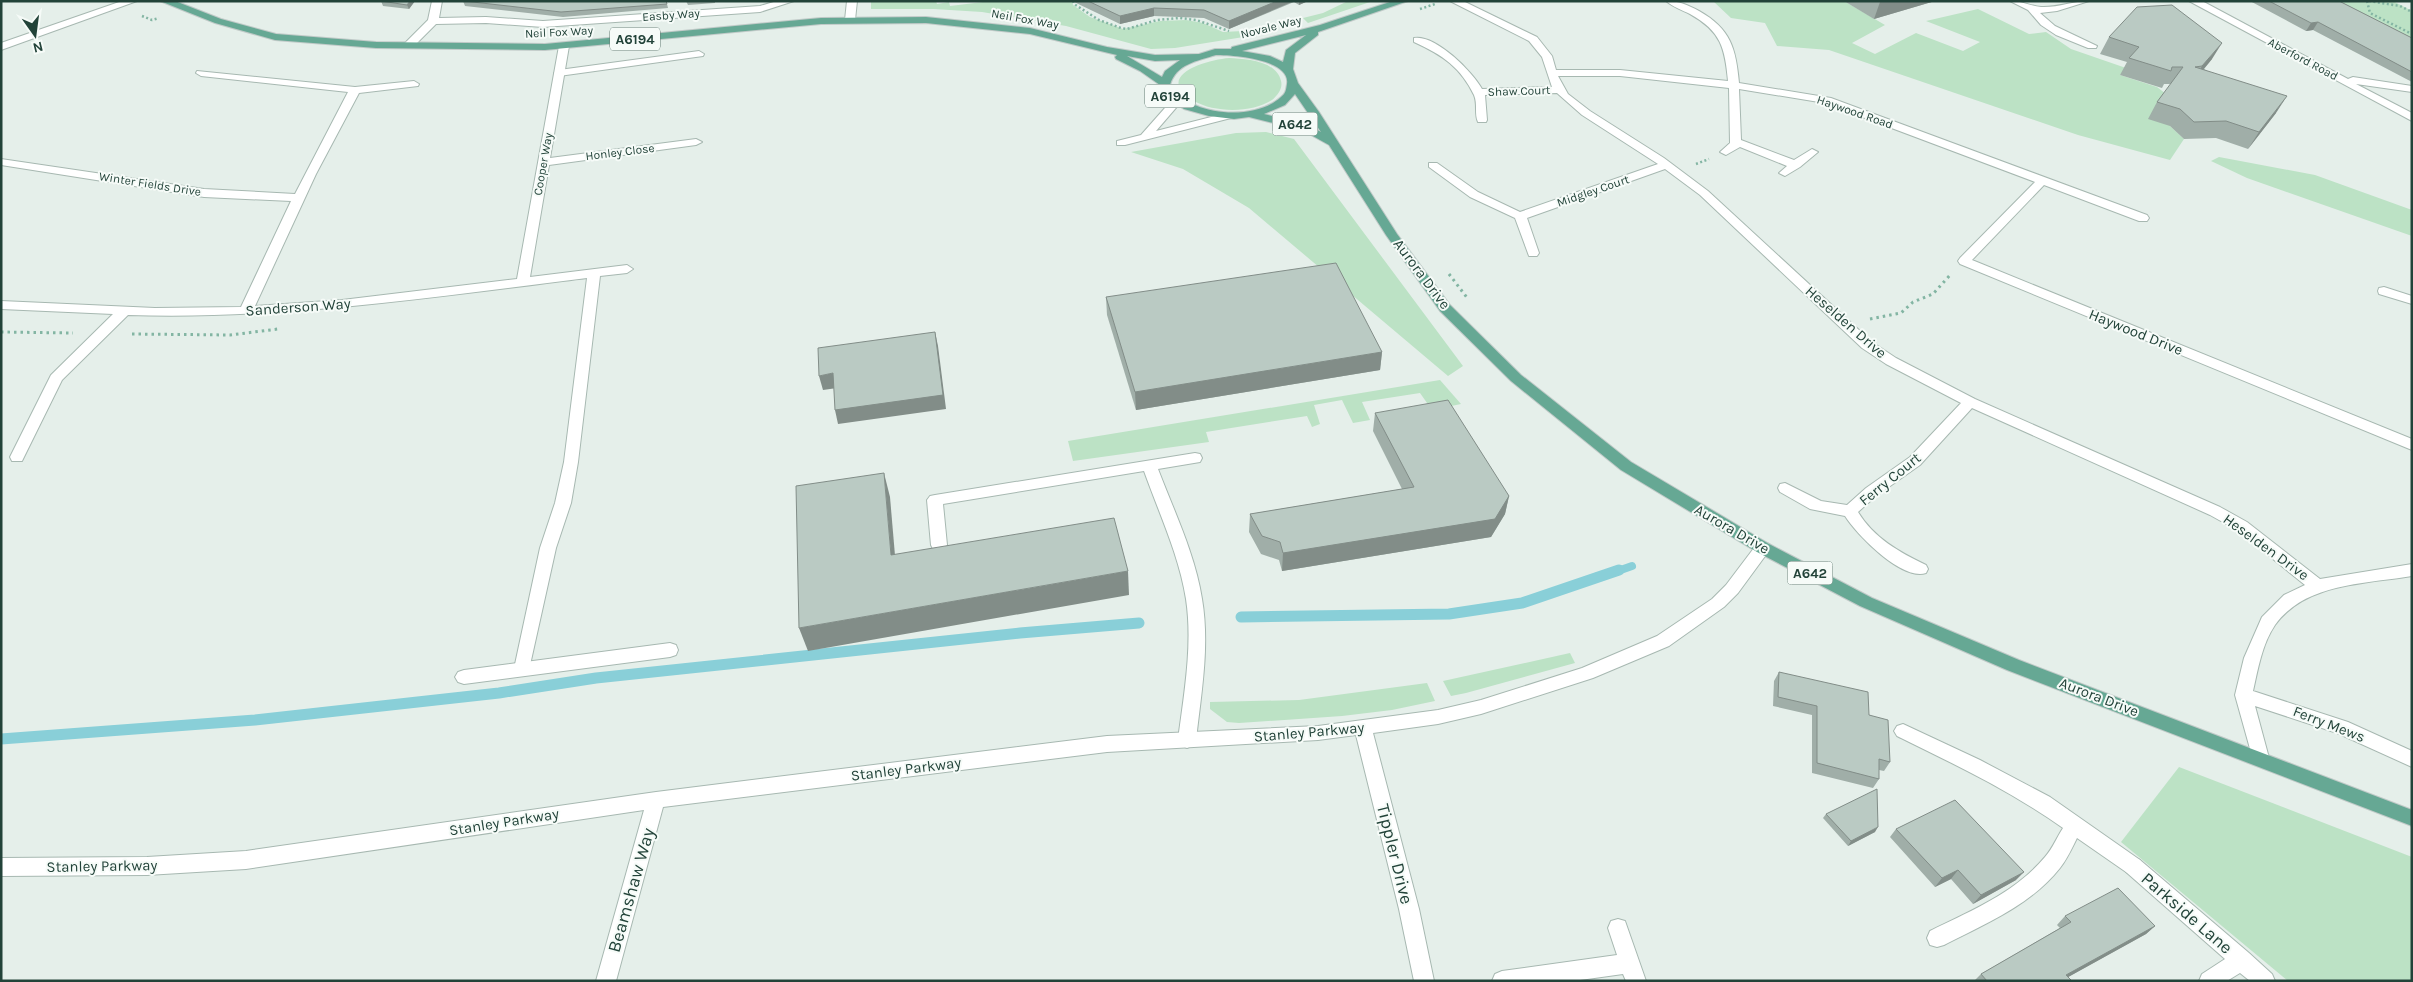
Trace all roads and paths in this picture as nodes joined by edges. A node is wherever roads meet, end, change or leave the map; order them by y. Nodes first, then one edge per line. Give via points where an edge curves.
1 (112, 1) edge
2 (132, 1) edge
3 (165, 1) edge
4 (437, 1) edge
5 (789, 1) edge
6 (852, 1) edge
7 (1073, 1) edge
8 (1403, 1) edge
9 (1455, 1) edge
10 (1670, 1) edge
11 (2015, 1) edge
12 (2084, 1) edge
13 (2194, 1) edge
14 (2368, 1) edge
15 (2033, 10) junction
16 (2412, 12) edge
17 (850, 20) junction
18 (433, 21) junction
19 (1324, 27) junction
20 (1233, 30) edge
21 (38, 34) junction
22 (2412, 34) edge
23 (1418, 40) dead end
24 (408, 46) junction
25 (564, 46) junction
26 (2092, 46) dead end
27 (1, 47) edge
28 (1108, 50) junction
29 (1224, 52) junction
30 (699, 54) dead end
31 (1196, 56) junction
32 (1287, 71) junction
33 (201, 73) dead end
34 (559, 73) junction
35 (1552, 73) junction
36 (2334, 76) junction
37 (414, 84) dead end
38 (1165, 84) junction
39 (1293, 84) junction
40 (1734, 85) junction
41 (355, 90) junction
42 (1560, 90) junction
43 (2412, 90) edge
44 (1477, 92) junction
45 (1176, 102) junction
46 (2395, 109) junction
47 (1251, 114) junction
48 (1227, 116) junction
49 (2412, 118) edge
50 (1482, 120) dead end
51 (1146, 135) junction
52 (1735, 141) junction
53 (696, 142) dead end
54 (1121, 143) dead end
55 (1335, 146) junction
56 (1726, 152) joint
57 (1812, 152) dead end
58 (1, 162) edge
59 (544, 162) junction
60 (1433, 165) dead end
61 (1796, 165) junction
62 (1671, 168) junction
63 (1785, 173) dead end
64 (2042, 181) junction
65 (299, 198) junction
66 (1520, 216) junction
67 (2143, 218) dead end
68 (1533, 253) dead end
69 (1964, 262) junction
70 (627, 268) dead end
71 (594, 273) junction
72 (523, 282) junction
73 (2384, 291) dead end
74 (2412, 300) edge
75 (1, 304) edge
76 (125, 310) junction
77 (246, 311) junction
78 (1844, 323) junction
79 (1970, 402) junction
80 (2412, 445) edge
81 (17, 457) dead end
82 (1195, 458) dead end
83 (1149, 466) junction
84 (1785, 488) dead end
85 (1850, 512) junction
86 (939, 545) edge
87 (1763, 548) junction
88 (1920, 569) dead end
89 (2412, 570) edge
90 (2317, 586) junction
91 (670, 650) dead end
92 (522, 669) junction
93 (464, 677) dead end
94 (2244, 695) junction
95 (1363, 728) junction
96 (1903, 731) dead end
97 (1187, 740) junction
98 (2260, 758) junction
99 (2412, 759) edge
100 (656, 800) junction
101 (2412, 818) edge
102 (2075, 825) junction
103 (1, 867) edge
104 (1618, 928) dead end
105 (1937, 938) dead end
106 (2242, 960) junction
107 (1633, 972) edge
108 (606, 981) edge
109 (1424, 981) edge
110 (1502, 981) edge
111 (2208, 981) edge
112 (2265, 981) edge

1 - 21 street
2 - 21 street
3 - 24 main road, Neil Fox Way / A6194 via 218,21 275,37
4 - 18 street
5 - 18 street, Easby Way via 760,9 543,24
6 - 17 street
7 - 20 path via 1088,13 1127,29 1150,21 1179,18 1216,25 1224,31
8 - 19 main road, Novale Way / A6194
9 - 35 street, Heselden Drive via 1532,39 1547,56
10 - 40 street via 1708,21 1724,35
11 - 15 street
12 - 15 street via 2042,12
13 - 36 street, Aberford Road
14 - 16 path via 2400,6
14 - 22 path via 2370,13
15 - 26 street via 2038,18 2057,31
17 - 25 main road, Neil Fox Way / A6194
17 - 28 main road, Neil Fox Way / A6194 via 978,24 1030,31
18 - 24 street
19 - 29 main road, Novale Way / A6194
19 - 32 main road, Novale Way / A6194 via 1290,52
21 - 27 street
23 - 44 street, Shaw Court via 1454,61 1472,81
24 - 25 main road, Neil Fox Way / A6194
25 - 34 street, Cooper Way
28 - 31 main road, Neil Fox Way / A6194 via 1155,58
28 - 38 main road, Neil Fox Way / A6194
29 - 31 main road, A6194
29 - 32 main road, A6194 via 1256,55
30 - 34 street
31 - 38 main road, A6194 via 1174,67
32 - 39 main road, Aurora Drive
33 - 41 street
34 - 59 street, Cooper Way
35 - 40 street, Haywood Road via 1620,73
35 - 42 street, Heselden Drive
36 - 43 street
36 - 46 street, Aberford Road
37 - 41 street
38 - 45 main road, A6194
39 - 47 main road, A6194 via 1287,98 1278,105
39 - 55 main road, Aurora Drive / A642
40 - 52 street
40 - 64 street, Haywood Road via 1828,100
41 - 65 street
42 - 44 street, Shaw Court
42 - 62 street, Heselden Drive via 1586,113
43 - 46 street via 2400,98
44 - 50 street, Shaw Court via 1481,99
45 - 48 main road, A6194 via 1199,112
45 - 51 street
46 - 49 street, Aberford Road
47 - 48 main road, A6194
47 - 55 main road, Aurora Drive / A642 via 1306,128
48 - 51 street
51 - 54 street
52 - 56 street via 1736,144
52 - 61 street
53 - 59 street, Honley Close
55 - 87 main road, Aurora Drive / A642 via 1392,235 1445,308 1516,378 1626,466
56 - 62 path
57 - 61 street
58 - 65 street, Winter Fields Drive via 204,193
59 - 72 street, Cooper Way
60 - 66 street via 1473,195
61 - 63 street
62 - 66 street, Midgley Court
62 - 78 street, Heselden Drive via 1722,209
64 - 67 street, Haywood Road
64 - 69 street
65 - 77 street
66 - 68 street
69 - 78 path via 1933,294 1913,302 1901,313
69 - 80 street, Haywood Drive
70 - 71 street, Sanderson Way
71 - 72 street, Sanderson Way
71 - 92 street via 566,487 548,548
72 - 77 street, Sanderson Way via 351,303
73 - 74 street
75 - 76 street, Sanderson Way
76 - 77 street, Sanderson Way
76 - 81 street via 56,378
78 - 79 street, Heselden Drive via 1891,362
79 - 85 street, Ferry Court via 1915,461 1871,492
79 - 90 street, Heselden Drive via 2215,511 2242,526
82 - 83 street
83 - 86 street via 935,500
83 - 97 street via 1188,574 1196,613 1193,696
84 - 85 street, Ferry Court via 1812,506
85 - 88 street, Ferry Court via 1875,543
87 - 95 street, Stanley Parkway via 1718,603 1663,641 1588,673 1481,707
87 - 98 main road, Aurora Drive / A642 via 1866,602 2013,665
89 - 90 street
90 - 94 street via 2290,599 2268,622 2252,658
91 - 92 street
92 - 93 street
94 - 98 street
94 - 99 street, Ferry Mews via 2342,727
95 - 97 street, Stanley Parkway
95 - 109 street, Tippler Drive
96 - 102 street, Parkside Lane via 1974,765 2043,803
97 - 100 street, Stanley Parkway via 1107,744
98 - 101 main road, Aurora Drive / A642
100 - 103 street, Stanley Parkway via 246,860 147,866
100 - 108 street, Beamshaw Way
102 - 105 street via 2052,863 2023,890 1986,914
102 - 106 street, Parkside Lane via 2133,866
104 - 107 street
106 - 111 street, Parkside Lane
106 - 112 street, Parkside Lane
107 - 110 street

